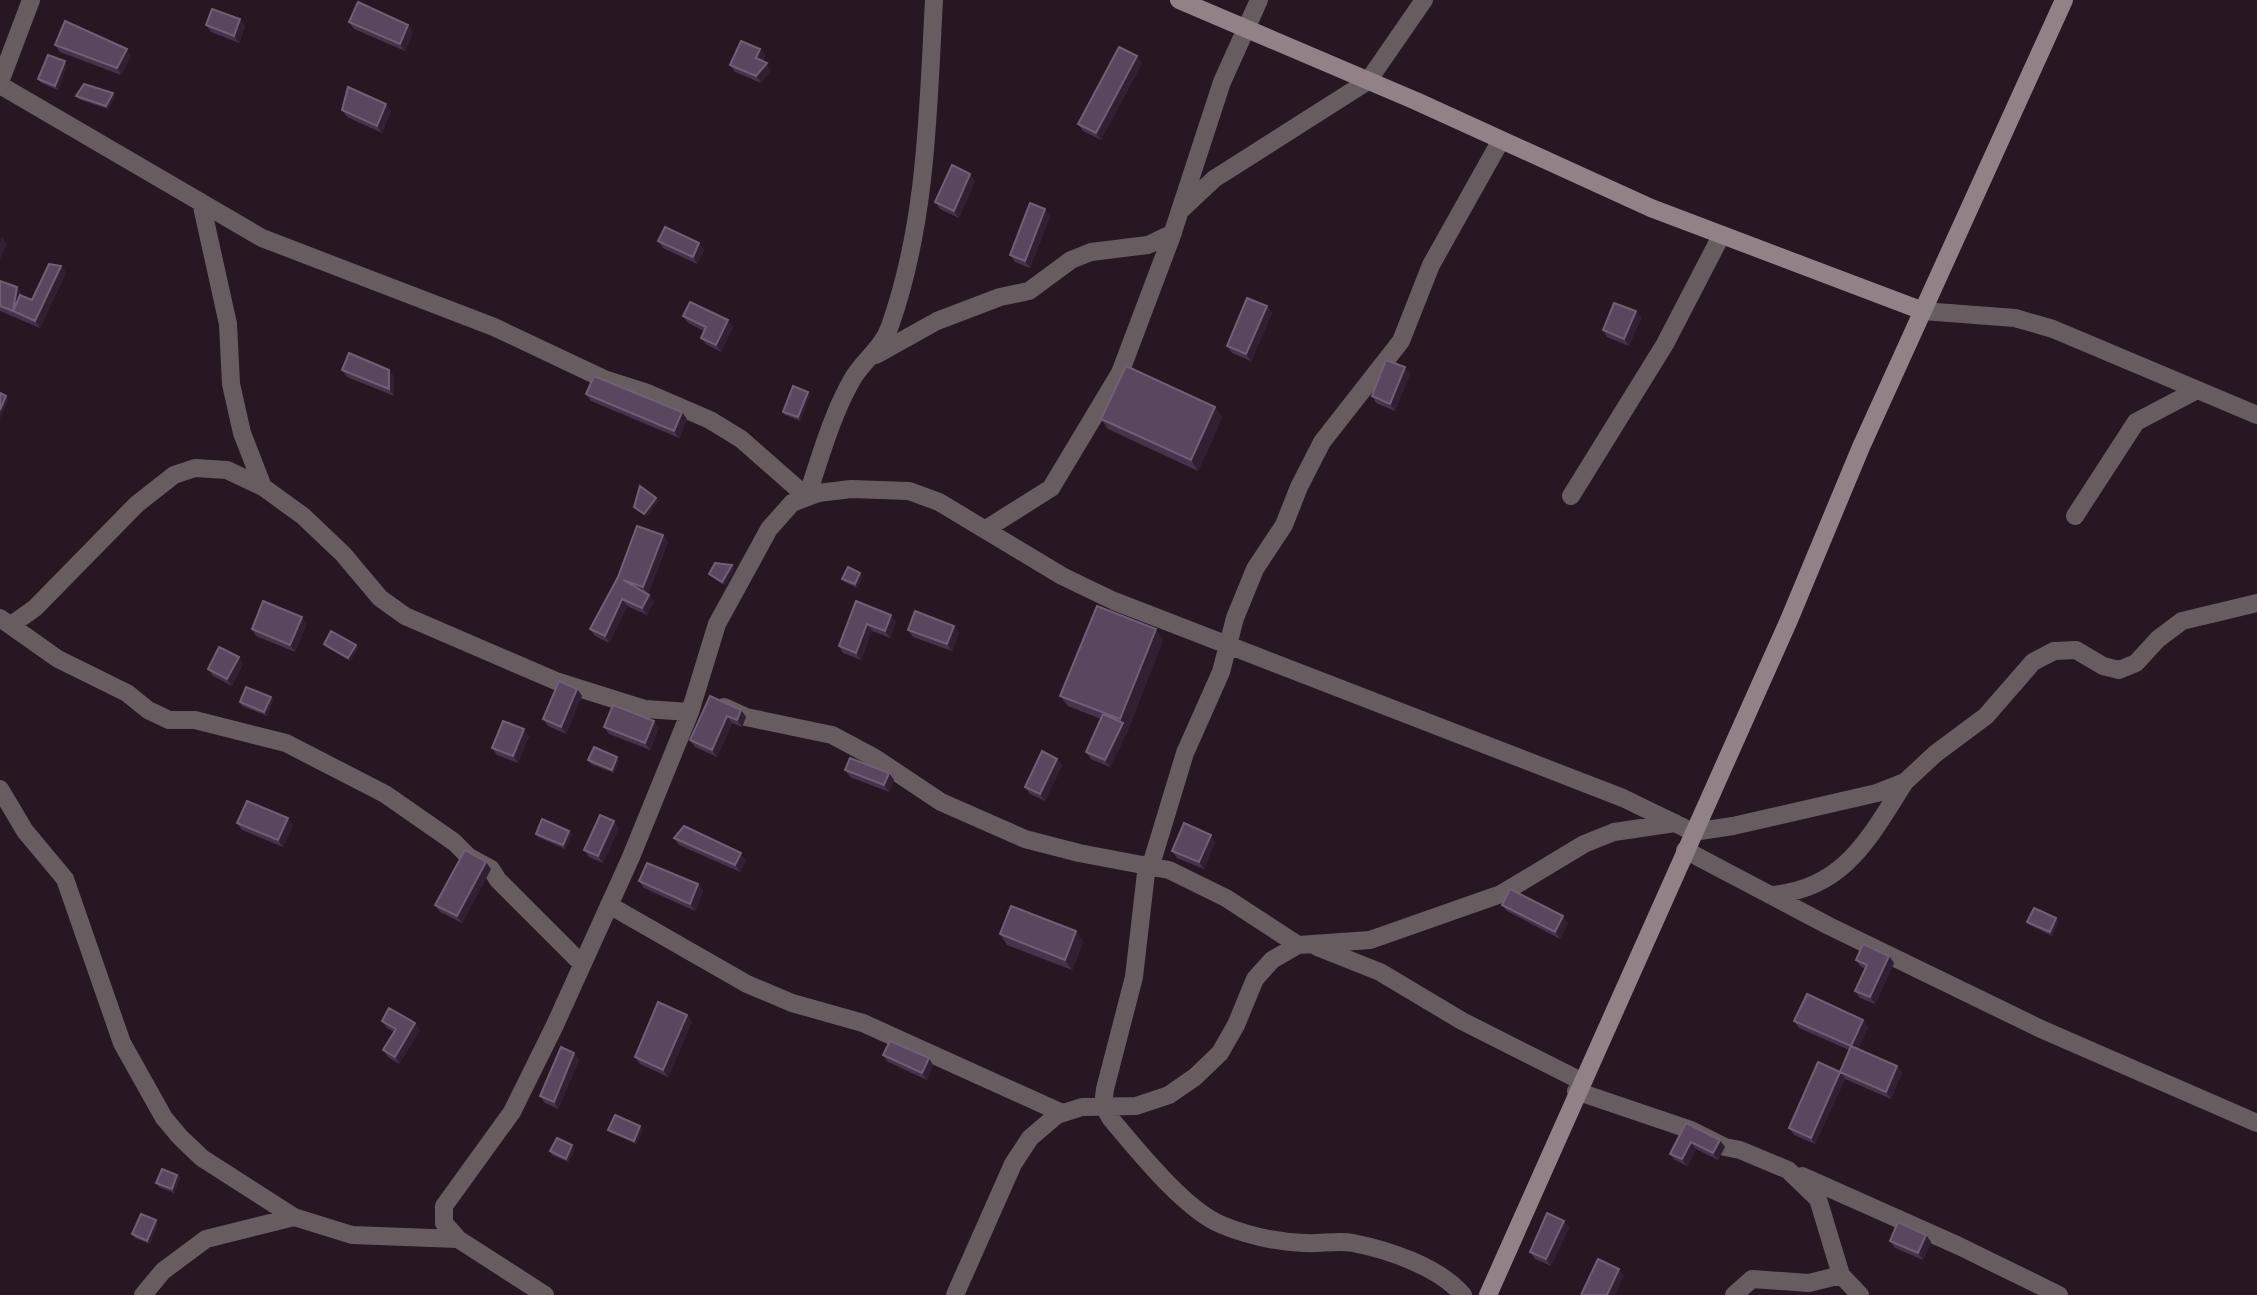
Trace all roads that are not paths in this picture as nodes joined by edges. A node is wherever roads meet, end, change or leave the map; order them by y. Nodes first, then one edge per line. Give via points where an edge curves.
1 (31, 0) edge
2 (934, 0) edge
3 (1179, 0) edge
4 (1259, 0) edge
5 (1424, 0) edge
6 (2064, 0) edge
7 (1246, 31) junction
8 (2, 75) edge
9 (1368, 81) junction
10 (1501, 140) junction
11 (201, 202) junction
12 (1178, 214) junction
13 (1173, 233) junction
14 (1721, 236) junction
15 (1923, 311) junction
16 (864, 363) junction
17 (2196, 390) junction
18 (2257, 415) edge
19 (262, 487) junction
20 (1571, 496) dead end
21 (807, 498) junction
22 (2075, 516) dead end
23 (986, 529) junction
24 (2257, 603) edge
25 (5, 622) edge
26 (1226, 644) junction
27 (692, 707) junction
28 (1905, 782) junction
29 (0, 789) edge
30 (1675, 823) junction
31 (1693, 832) junction
32 (1685, 850) junction
33 (1149, 865) junction
34 (1770, 895) junction
35 (609, 905) junction
36 (1303, 944) junction
37 (582, 964) junction
38 (1578, 1086) junction
39 (1103, 1105) junction
40 (1062, 1113) junction
41 (2257, 1123) edge
42 (1788, 1170) junction
43 (293, 1217) junction
44 (458, 1239) junction
45 (1841, 1275) junction
46 (143, 1295) edge
47 (545, 1295) edge
48 (955, 1295) edge
49 (1463, 1295) edge
50 (1488, 1295) edge
51 (1734, 1295) edge
52 (1860, 1295) edge
53 (2059, 1295) edge

1 - 8 street
2 - 16 street via 924,182 914,238 889,329
3 - 7 street
4 - 7 street
5 - 9 street
6 - 15 street
7 - 9 street
7 - 12 street via 1222,82
8 - 11 street
9 - 10 street
9 - 12 street via 1214,179
10 - 14 street
10 - 26 street via 1431,265 1401,341 1322,442 1284,526 1255,569
11 - 19 street via 228,324 231,384
11 - 21 street via 262,238 494,327 592,374 710,420 741,439
12 - 13 street
13 - 16 street via 1148,245 1091,252 1071,260 1030,291 937,321
13 - 23 street via 1121,373 1090,428 1051,488
14 - 15 street
14 - 20 street via 1644,379
15 - 17 street via 2015,318 2053,329
15 - 31 street
16 - 21 street via 828,435
17 - 18 street
17 - 22 street via 2129,429
19 - 25 street via 227,470 195,468 174,475 137,505 35,608
19 - 27 street via 303,516 344,554 380,598 405,616 556,681 645,709
21 - 23 street via 851,489 909,491
21 - 27 street via 792,503 769,529 734,590 717,624
23 - 26 street via 1062,576 1114,601
24 - 28 street via 2182,621 2136,663 2119,670 2076,650 2054,651 2033,662 1986,716
25 - 37 street via 58,659 169,720 195,720 286,743 384,794 454,842 469,858 491,869
26 - 30 street via 1623,798
26 - 33 street
27 - 33 street via 715,703 746,717 832,735 942,802 1026,839
27 - 35 street
28 - 31 street via 1841,802
28 - 34 street via 1849,864 1820,883
29 - 43 street via 25,831 65,879 122,1043 164,1118 202,1158
30 - 31 street
30 - 36 street via 1614,832 1584,844 1501,894 1370,940
31 - 32 street
32 - 34 street
32 - 38 street
33 - 36 street via 1226,898
33 - 39 street via 1134,978
34 - 41 street via 2041,1029
35 - 37 street
35 - 40 street via 747,985 863,1023
36 - 38 street via 1380,972
36 - 39 street via 1272,960 1255,979 1220,1053 1195,1077 1169,1095 1136,1106
37 - 44 street via 512,1112 444,1206 444,1223
38 - 42 street
38 - 50 street
39 - 40 street
39 - 49 street via 1183,1201 1219,1224 1262,1239 1351,1243 1388,1252 1432,1272
40 - 48 street via 1030,1138 1013,1164
42 - 45 street via 1818,1199
42 - 53 street via 1959,1245
43 - 44 street via 352,1235
43 - 46 street via 206,1238 163,1271
44 - 47 street
45 - 51 street via 1809,1283 1752,1279
45 - 52 street

